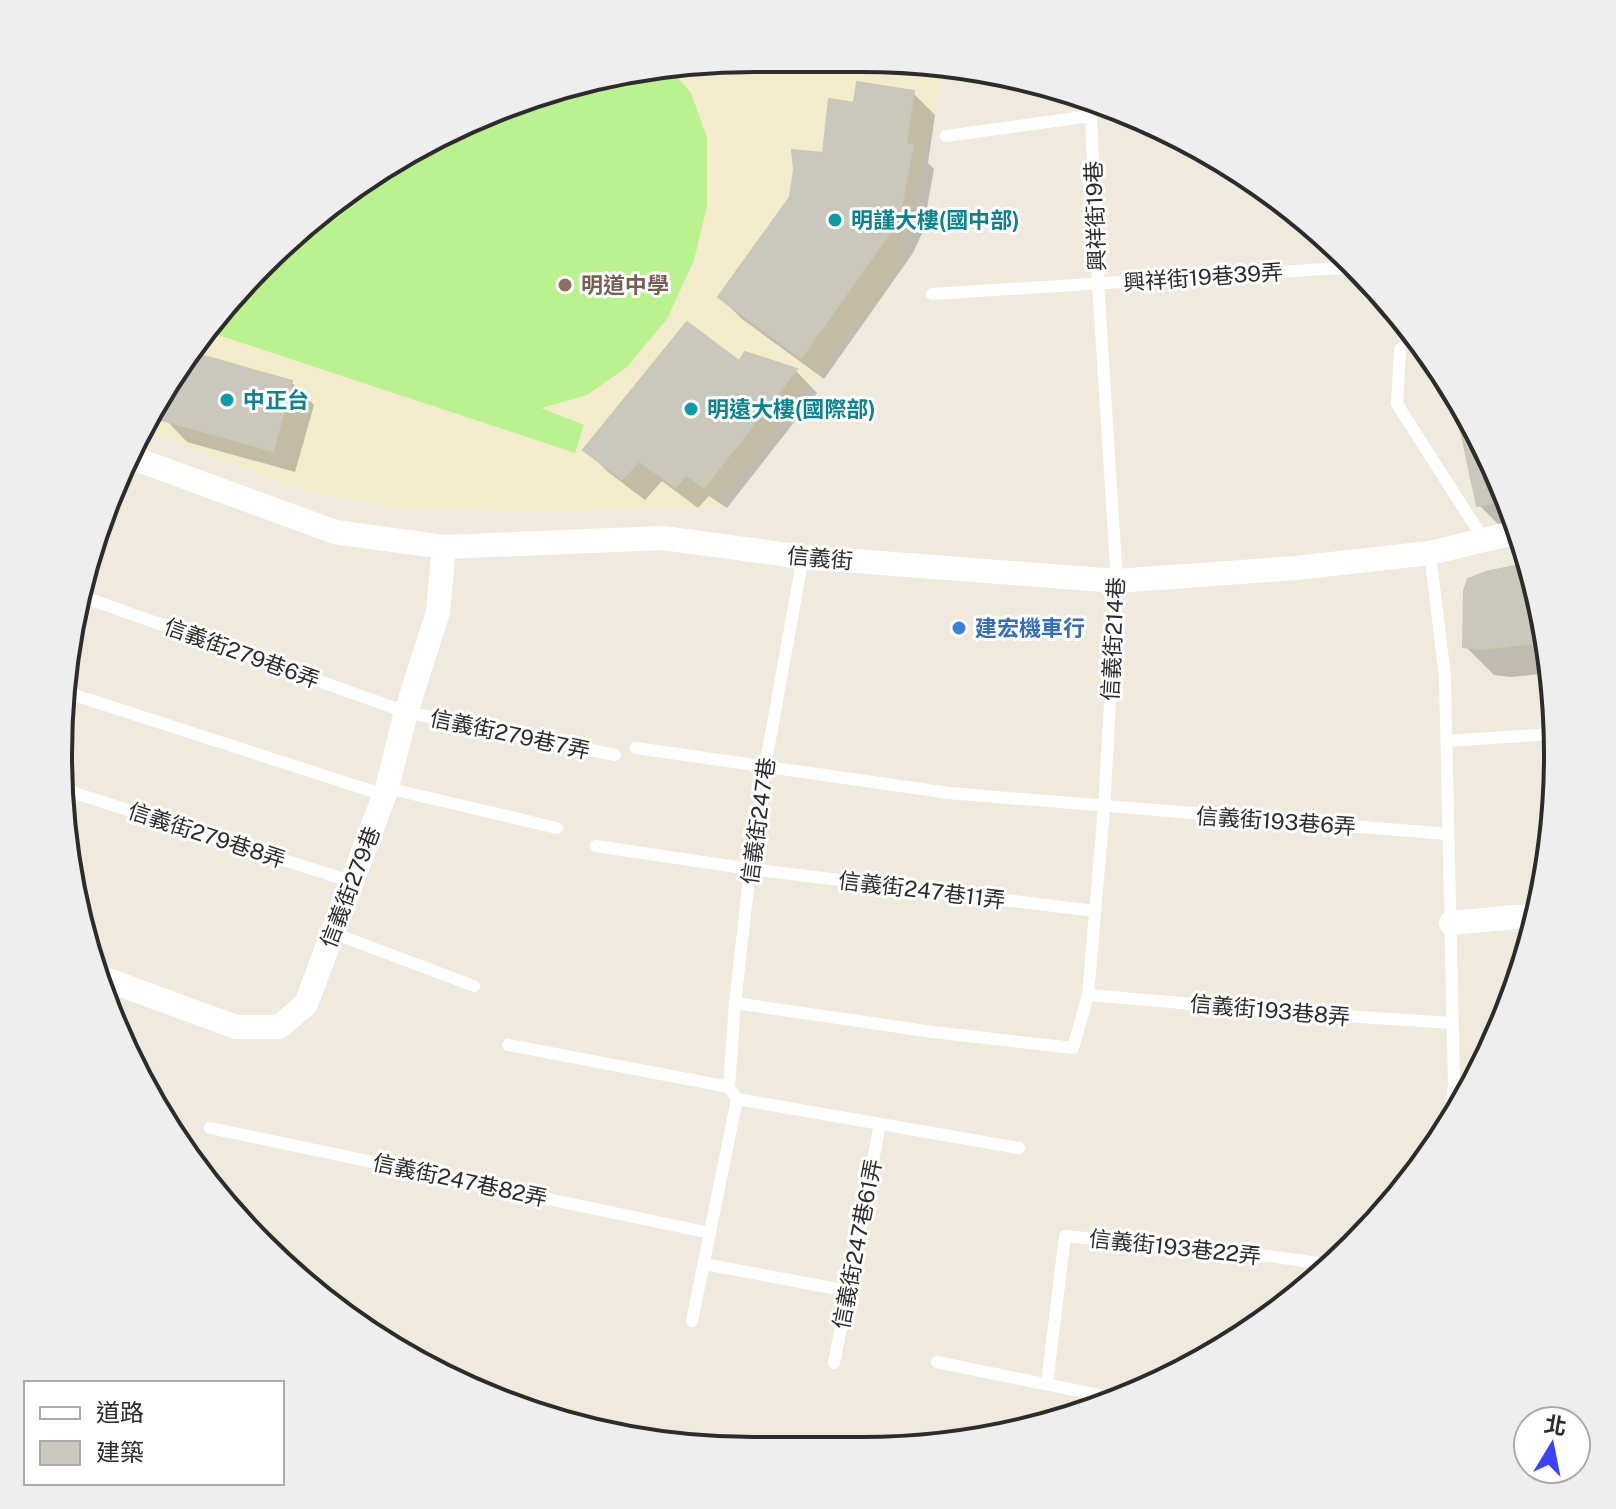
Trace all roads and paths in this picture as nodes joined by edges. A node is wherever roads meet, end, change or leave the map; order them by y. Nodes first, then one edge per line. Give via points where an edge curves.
1 (1090, 111) edge
2 (1093, 113) edge
3 (1091, 116) junction
4 (946, 136) dead end
5 (1340, 268) edge
6 (1098, 283) junction
7 (932, 294) dead end
8 (1400, 349) dead end
9 (139, 460) edge
10 (1508, 534) edge
11 (1484, 540) junction
12 (444, 547) junction
13 (1430, 553) junction
14 (803, 557) junction
15 (1117, 581) junction
16 (90, 599) edge
17 (75, 695) edge
18 (406, 712) junction
19 (1544, 735) edge
20 (1447, 741) junction
21 (636, 748) dead end
22 (615, 755) dead end
23 (765, 767) junction
24 (73, 792) edge
25 (386, 792) junction
26 (1104, 808) junction
27 (557, 828) dead end
28 (1448, 834) junction
29 (596, 846) dead end
30 (750, 869) junction
31 (353, 882) junction
32 (1095, 911) junction
33 (1524, 916) edge
34 (1451, 923) junction
35 (333, 933) junction
36 (111, 981) edge
37 (474, 986) dead end
38 (1088, 995) junction
39 (735, 1003) junction
40 (1452, 1023) junction
41 (508, 1045) dead end
42 (1454, 1084) junction
43 (1459, 1084) edge
44 (729, 1087) junction
45 (1453, 1096) edge
46 (737, 1099) junction
47 (880, 1124) junction
48 (210, 1128) dead end
49 (1019, 1148) dead end
50 (710, 1233) junction
51 (1317, 1263) edge
52 (704, 1264) junction
53 (848, 1291) junction
54 (692, 1321) dead end
55 (937, 1362) dead end
56 (834, 1363) dead end
57 (1047, 1384) junction
58 (1098, 1395) edge

1 - 3 lane, 興祥街19巷
2 - 3 lane
3 - 4 lane
3 - 6 lane, 興祥街19巷
5 - 6 lane, 興祥街19巷39弄
6 - 7 lane, 興祥街19巷39弄
6 - 15 lane, 信義街214巷
8 - 11 lane via 1397,404
9 - 12 street, 信義街 via 335,532
10 - 11 street, 信義街
11 - 13 street, 信義街
12 - 14 street, 信義街 via 663,538
12 - 18 street, 信義街279巷 via 438,612
13 - 15 street, 信義街
13 - 20 lane
14 - 15 street, 信義街
14 - 23 lane, 信義街247巷
15 - 26 lane, 信義街214巷
16 - 18 lane, 信義街279巷6弄
17 - 25 lane
18 - 22 lane, 信義街279巷7弄
18 - 25 street, 信義街279巷
19 - 20 lane
20 - 28 lane
21 - 23 lane, 信義街193巷6弄
23 - 26 lane, 信義街193巷6弄
23 - 30 lane, 信義街247巷
24 - 31 lane, 信義街279巷8弄
25 - 27 lane
25 - 31 street, 信義街279巷
26 - 28 lane, 信義街193巷6弄
26 - 32 lane, 信義街214巷
28 - 34 lane
29 - 30 lane, 信義街247巷11弄
30 - 32 lane, 信義街247巷11弄
30 - 39 lane, 信義街247巷
31 - 35 street, 信義街279巷
32 - 38 lane, 信義街214巷
33 - 34 street
34 - 40 lane
35 - 36 street, 信義街279巷 via 306,1004 279,1027 236,1027
35 - 37 lane
38 - 39 lane, 信義街214巷 via 1073,1048
38 - 40 lane, 信義街193巷8弄
39 - 44 lane, 信義街247巷
40 - 42 lane
41 - 44 lane
42 - 43 lane
42 - 45 lane
44 - 46 lane
46 - 47 lane
46 - 50 lane
47 - 49 lane
47 - 53 lane, 信義街247巷61弄
48 - 50 lane, 信義街247巷82弄
50 - 52 lane
51 - 57 lane, 信義街193巷22弄 via 1065,1236
52 - 53 lane
52 - 54 lane
53 - 56 lane, 信義街247巷61弄
55 - 57 lane
57 - 58 lane

